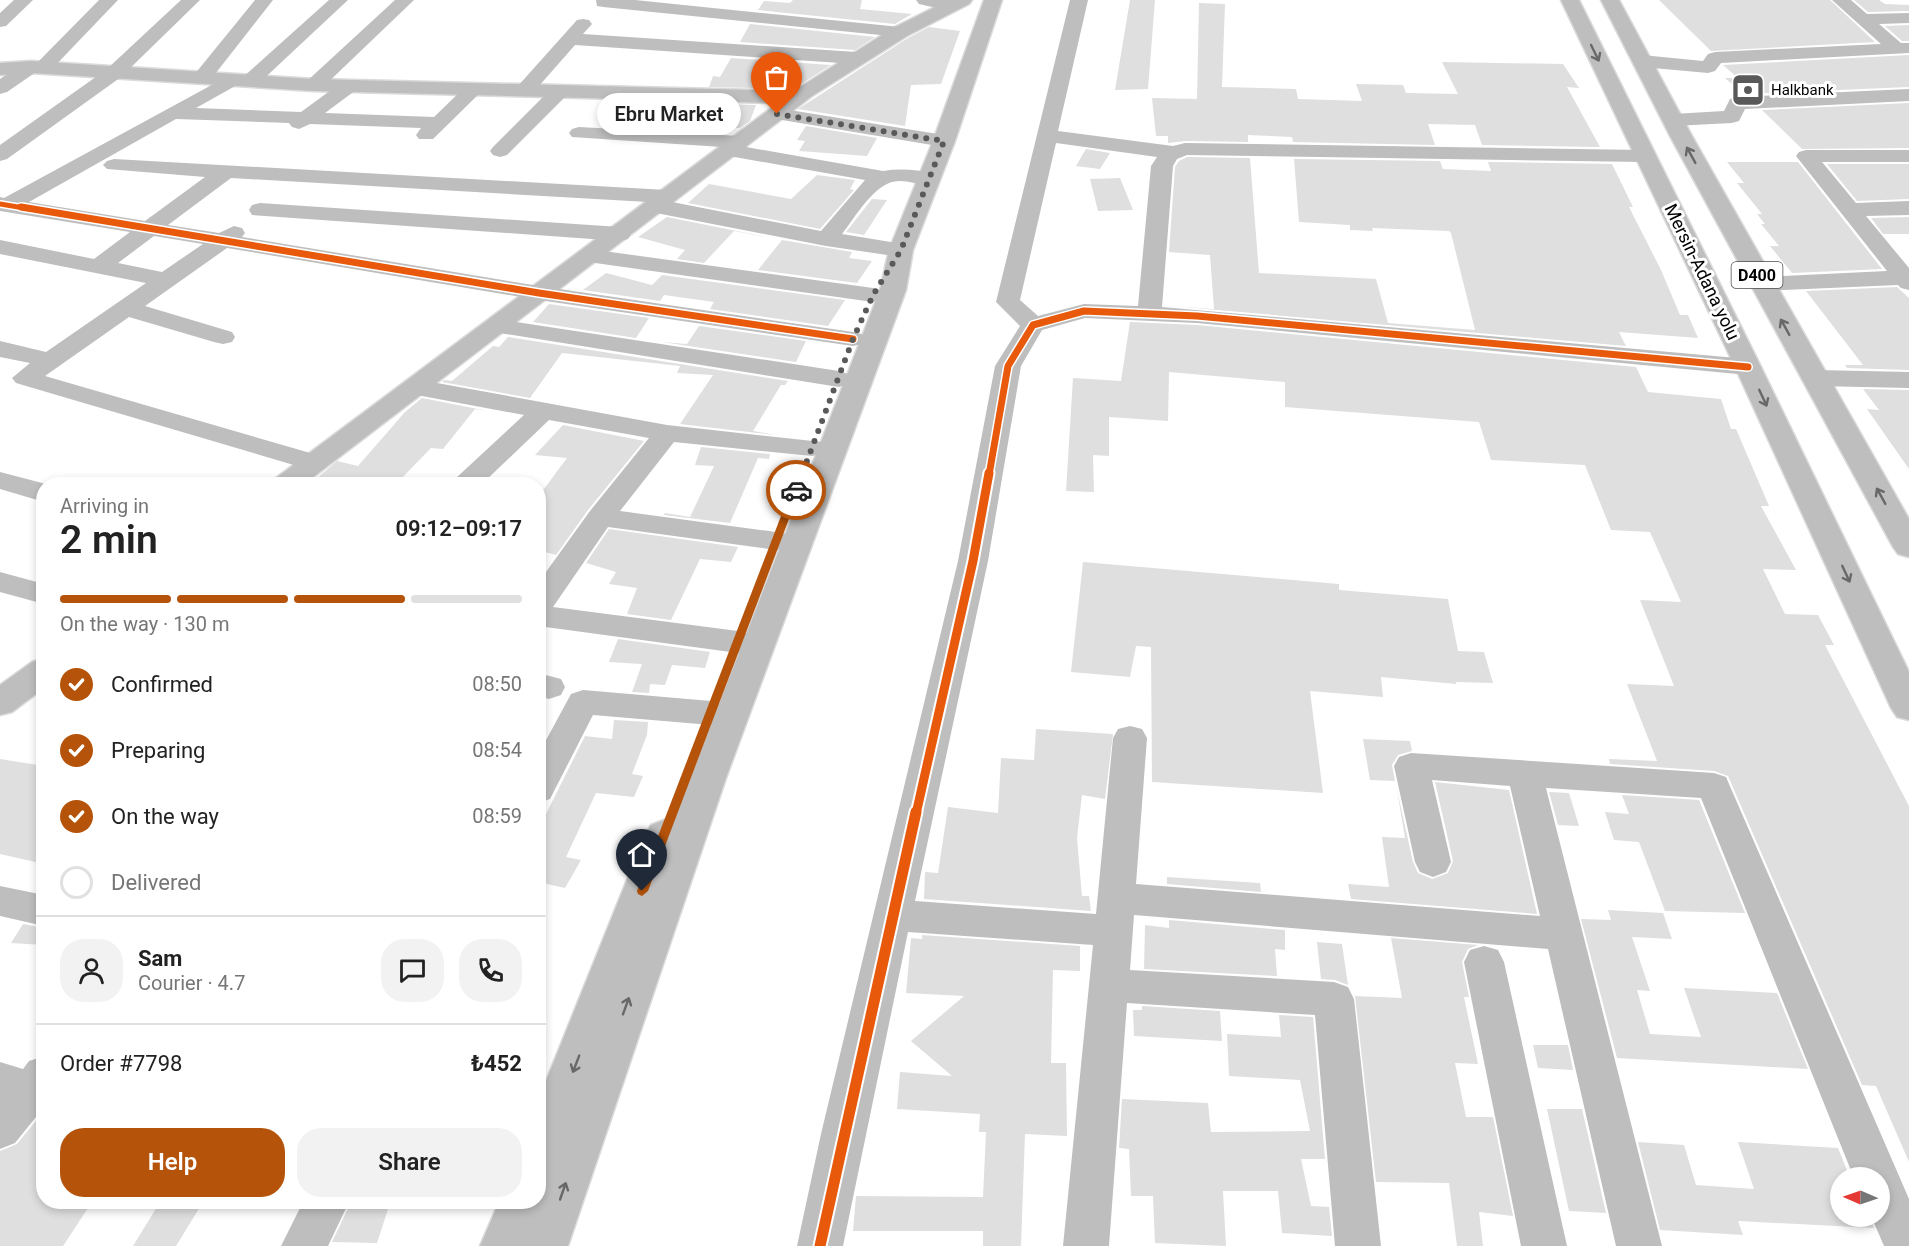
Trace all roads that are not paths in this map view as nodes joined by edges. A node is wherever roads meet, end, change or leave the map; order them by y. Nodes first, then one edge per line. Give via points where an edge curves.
1 (24, 0) edge
2 (109, 0) edge
3 (191, 0) edge
4 (264, 0) edge
5 (339, 0) edge
6 (405, 0) edge
7 (925, 0) edge
8 (993, 0) edge
9 (1079, 0) edge
10 (1570, 0) edge
11 (1610, 0) edge
12 (1841, 0) edge
13 (604, 1) edge
14 (959, 2) edge
15 (1909, 18) edge
16 (1865, 19) junction
17 (0, 22) edge
18 (900, 32) junction
19 (570, 39) junction
20 (1903, 48) edge
21 (856, 58) junction
22 (1642, 61) junction
23 (37, 67) junction
24 (0, 69) edge
25 (114, 73) junction
26 (1718, 76) junction
27 (201, 79) junction
28 (239, 81) junction
29 (314, 85) junction
30 (349, 86) junction
31 (0, 88) edge
32 (474, 89) junction
33 (524, 91) junction
34 (560, 92) junction
35 (1909, 95) edge
36 (798, 97) junction
37 (1737, 104) junction
38 (172, 113) junction
39 (777, 114) junction
40 (303, 120) junction
41 (1673, 120) junction
42 (579, 133) dead end
43 (284, 135) dead end
44 (1048, 136) junction
45 (944, 141) junction
46 (735, 146) junction
47 (500, 151) dead end
48 (1176, 153) junction
49 (0, 155) edge
50 (1644, 156) junction
51 (1909, 156) edge
52 (114, 165) dead end
53 (228, 170) junction
54 (301, 175) junction
55 (883, 177) junction
56 (929, 179) junction
57 (661, 201) junction
58 (4, 205) edge
59 (1909, 208) edge
60 (260, 210) junction
61 (1848, 210) junction
62 (396, 219) junction
63 (152, 229) junction
64 (620, 234) junction
65 (826, 239) junction
66 (224, 242) junction
67 (0, 247) edge
68 (901, 250) junction
69 (588, 256) junction
70 (346, 261) junction
71 (98, 267) junction
72 (1908, 279) edge
73 (167, 280) junction
74 (1761, 284) junction
75 (539, 293) junction
76 (873, 295) junction
77 (126, 308) junction
78 (1149, 314) junction
79 (1033, 324) junction
80 (496, 326) junction
81 (223, 337) dead end
82 (853, 339) junction
83 (0, 349) edge
84 (50, 360) junction
85 (1748, 367) junction
86 (1816, 378) junction
87 (839, 379) junction
88 (1909, 380) edge
89 (415, 387) junction
90 (543, 411) junction
91 (667, 433) junction
92 (812, 448) junction
93 (314, 464) junction
94 (296, 477) edge
95 (473, 477) edge
96 (0, 480) edge
97 (36, 491) edge
98 (600, 517) junction
99 (1906, 535) edge
100 (776, 541) junction
101 (0, 582) edge
102 (36, 592) edge
103 (546, 595) edge
104 (546, 617) edge
105 (738, 642) junction
106 (36, 676) edge
107 (0, 703) edge
108 (1909, 708) edge
109 (711, 713) junction
110 (1130, 738) dead end
111 (1525, 773) junction
112 (546, 774) edge
113 (1433, 862) dead end
114 (0, 901) edge
115 (36, 909) edge
116 (892, 915) junction
117 (1115, 915) junction
118 (1564, 934) junction
119 (1484, 962) dead end
120 (1108, 985) junction
121 (25, 1082) edge
122 (0, 1129) edge
123 (546, 1139) edge
124 (1871, 1167) edge
125 (1890, 1208) edge
126 (323, 1209) edge
127 (519, 1209) edge
128 (304, 1246) edge
129 (504, 1246) edge
130 (544, 1246) edge
131 (820, 1246) edge
132 (1086, 1246) edge
133 (1358, 1246) edge
134 (1545, 1246) edge
135 (1639, 1246) edge
136 (1907, 1246) edge

1 - 17 street
2 - 23 street
3 - 25 street
4 - 27 street
5 - 28 street
6 - 29 street
7 - 14 street
8 - 45 main road
9 - 44 street
10 -> 50 main road, Mersin-Adana yolu / D400
11 - 22 main road, D400
12 - 16 street
13 - 18 street
13 - 19 street
14 - 18 main road
15 - 16 street
16 - 20 street
18 - 21 main road
19 - 21 street
19 - 33 street
20 - 26 street via 1715,58
21 - 36 main road
22 - 26 street
22 - 41 main road, D400
23 - 24 main road
23 - 25 main road
23 - 31 street
25 - 27 main road
25 - 49 street
26 - 37 street
27 - 28 main road
28 - 29 main road
28 - 38 street
29 - 30 main road
30 - 32 main road
30 - 40 street
32 - 33 main road
32 - 40 street via 432,129
33 - 34 main road
34 - 36 main road
34 - 47 street
35 - 37 street
36 - 39 main road
37 - 41 street via 1732,117
38 - 40 street
38 - 58 street
39 - 45 street
39 - 46 main road
40 - 43 street
74 -> 41 main road, D400
42 - 46 street
44 - 48 street
44 - 79 street via 1008,302
45 - 56 main road
46 - 55 street
46 - 57 main road
48 - 50 street via 1185,149
48 - 78 street via 1169,155 1162,166
50 - 85 main road, Mersin-Adana yolu / D400
51 - 61 street via 1806,156
52 - 53 street
53 - 54 street
53 - 63 street
54 - 57 street
54 - 60 street
55 - 56 street
55 - 65 street via 868,188
56 - 68 main road
57 - 64 main road
57 - 65 street
58 - 63 street
59 - 61 street
60 - 62 street
60 - 66 street
61 - 72 street
62 - 64 street
62 - 70 street
63 - 66 street
63 - 71 street
64 - 69 main road
65 - 68 street
66 - 70 street
66 - 73 street
67 - 71 street
68 - 76 main road
130 -> 68 main road via 708,778 893,290
69 - 75 main road
69 - 76 street
70 - 75 street
71 - 73 street
72 - 74 street
73 - 77 street
86 -> 74 main road, D400
75 - 80 main road
75 - 82 street
76 - 82 main road
77 - 81 street
77 - 84 street
78 - 79 street via 1084,311
78 - 85 street
79 - 116 street via 1008,366 973,561
80 - 87 street
80 - 89 main road
82 - 87 main road
83 - 84 street
84 - 93 street via 25,378
85 -> 108 main road, Mersin-Adana yolu / D400
86 - 88 street
99 -> 86 main road, D400
87 - 92 main road
89 - 90 street
89 - 93 main road
90 - 91 street
90 - 95 street
91 - 92 street
91 - 98 street
92 - 100 main road
93 - 94 main road
96 - 97 street
98 - 100 street
98 - 103 street
100 - 105 main road
101 - 102 street
104 - 105 street
105 - 109 main road
106 - 107 main road
109 - 112 street via 583,702
109 -> 123 main road
110 - 117 street
111 - 113 street via 1411,766
111 - 118 street
111 - 124 street via 1714,786
114 - 115 street
116 - 117 street
116 - 131 street
117 - 118 street
117 - 120 street
118 - 135 street
119 - 134 street
120 - 132 street
120 - 133 street via 1334,999
121 - 122 street
125 - 136 street
126 - 128 street
127 - 129 main road

